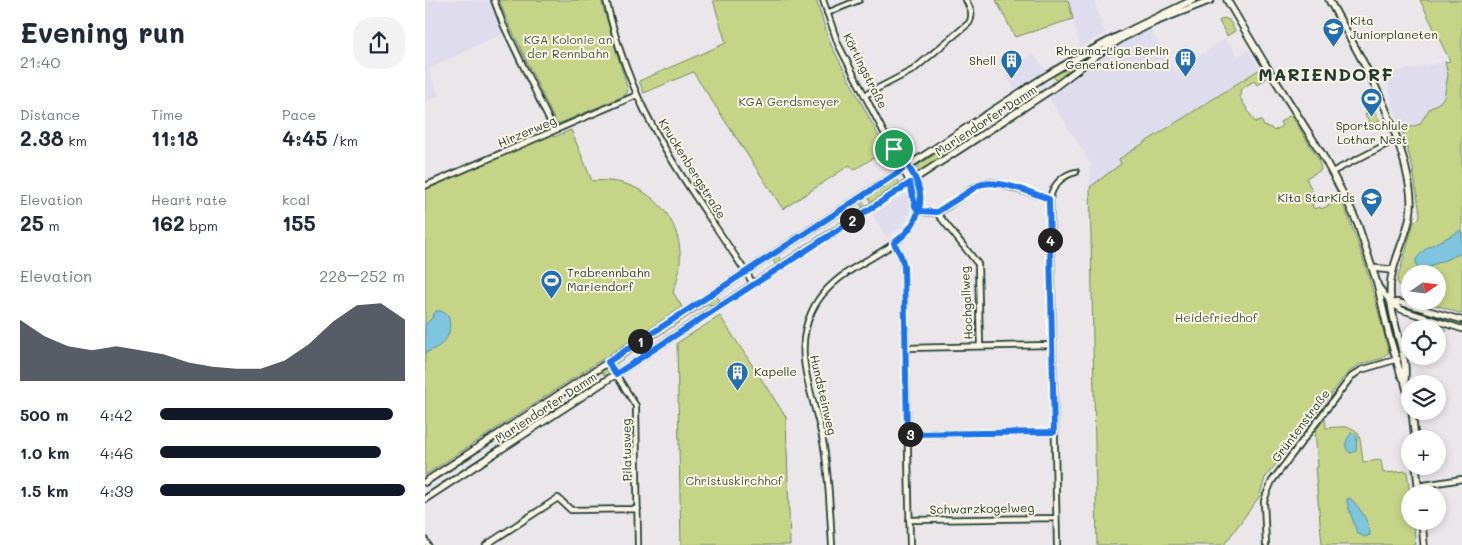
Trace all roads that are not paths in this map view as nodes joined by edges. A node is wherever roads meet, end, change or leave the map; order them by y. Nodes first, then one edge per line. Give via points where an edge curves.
1 (494, 0) edge
2 (606, 0) edge
3 (823, 0) edge
4 (859, 0) edge
5 (966, 0) edge
6 (1193, 0) edge
7 (1211, 0) edge
8 (1227, 0) edge
9 (1329, 0) edge
10 (827, 13) junction
11 (637, 95) junction
12 (865, 95) junction
13 (554, 130) junction
14 (1397, 139) junction
15 (905, 168) junction
16 (1076, 172) dead end
17 (1332, 172) junction
18 (916, 179) junction
19 (910, 183) junction
20 (425, 186) edge
21 (1049, 199) junction
22 (918, 211) junction
23 (937, 212) junction
24 (894, 243) junction
25 (1372, 268) junction
26 (1393, 270) junction
27 (746, 272) junction
28 (1377, 284) junction
29 (753, 285) junction
30 (1391, 303) junction
31 (1384, 317) junction
32 (1462, 320) edge
33 (1462, 330) edge
34 (1052, 345) junction
35 (1401, 345) edge
36 (980, 346) junction
37 (906, 348) junction
38 (1401, 359) edge
39 (1396, 360) junction
40 (608, 362) junction
41 (616, 374) junction
42 (1401, 375) edge
43 (1054, 432) junction
44 (907, 434) junction
45 (1462, 479) edge
46 (425, 482) edge
47 (1424, 485) edge
48 (425, 499) edge
49 (638, 509) junction
50 (1056, 518) junction
51 (909, 520) junction
52 (1423, 530) edge
53 (425, 540) edge
54 (428, 545) edge
55 (487, 545) edge
56 (638, 545) edge
57 (832, 545) edge
58 (910, 545) edge
59 (1057, 545) edge
60 (1266, 545) edge
61 (1424, 545) edge

1 - 13 street
2 - 11 street, Kruckenbergstraße
3 - 10 street, Körtingstraße
4 - 10 street
5 - 12 street via 971,13 969,23 913,70
6 - 15 main road, Mariendorfer Damm via 1076,58
7 - 18 main road, Mariendorfer Damm via 1117,41 1052,90
8 - 17 main road
9 - 14 main road via 1383,100
10 - 12 street, Körtingstraße via 838,44
11 - 13 street, Hirzerweg
11 - 27 street, Kruckenbergstraße via 667,152
12 - 15 street, Körtingstraße
13 - 20 street, Hirzerweg
14 - 17 street
14 - 26 main road via 1411,203
15 - 18 street, Körtingstraße
15 - 19 street
15 - 27 main road, Mariendorfer Damm
16 - 21 street via 1056,184
17 - 25 main road via 1358,225
18 - 19 main road, Mariendorfer Damm
18 - 22 street, Hundsteinweg via 921,201
19 - 22 street
19 - 29 main road, Mariendorfer Damm
21 - 23 street via 997,183 986,183
21 - 34 street
22 - 23 street
22 - 24 street, Hundsteinweg via 911,228
23 - 36 street, Hochgallweg via 978,264
24 - 37 street via 904,266
24 - 57 street, Hundsteinweg via 845,274 824,293 812,309 806,325 803,358 825,449
25 - 26 main road
25 - 28 main road
26 - 30 main road
27 - 29 street, Kruckenbergstraße
27 - 40 main road, Mariendorfer Damm
28 - 30 street
28 - 31 main road
29 - 41 main road, Mariendorfer Damm
30 - 31 street
30 - 32 street via 1406,304
30 - 33 street via 1405,312
30 - 35 main road
31 - 39 main road
34 - 36 street
34 - 43 street
36 - 37 street
37 - 44 street
38 - 39 street, Grüntenstraße
39 - 42 main road
39 - 60 street, Grüntenstraße via 1361,370 1351,377 1272,481 1264,501
40 - 41 street, Pilatusweg
40 - 46 main road, Mariendorfer Damm
41 - 48 main road, Mariendorfer Damm
41 - 49 street, Pilatusweg via 636,406
43 - 44 street
43 - 50 street
44 - 51 street
45 - 47 street
49 - 55 street via 571,510 558,498
49 - 56 street, Pilatusweg
50 - 51 street, Schwarzkogelweg
50 - 59 street
51 - 58 street
52 - 61 main road
53 - 54 street

